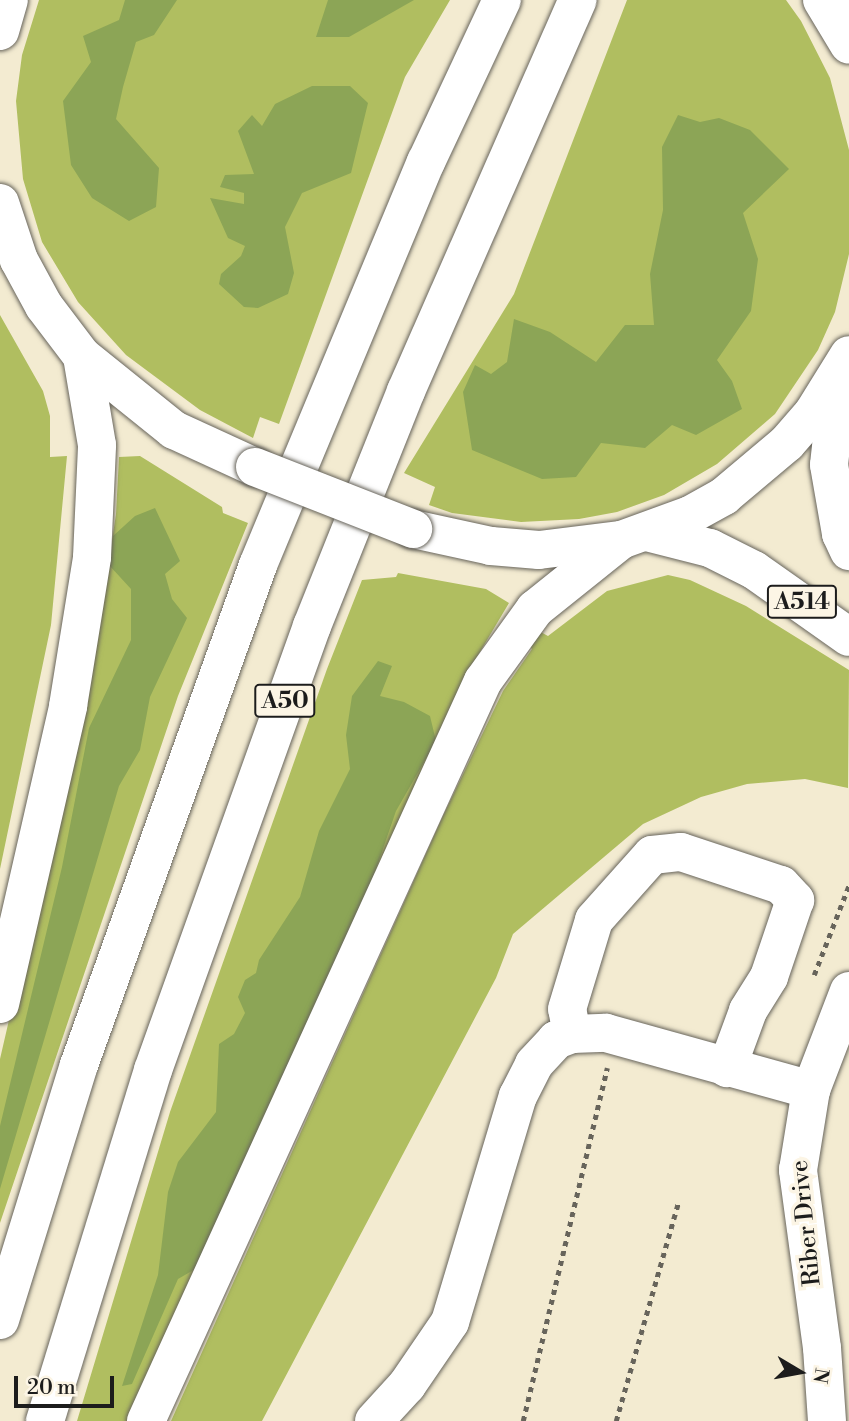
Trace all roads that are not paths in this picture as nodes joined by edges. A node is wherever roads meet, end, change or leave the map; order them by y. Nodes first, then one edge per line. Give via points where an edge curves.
1 (9, 0) edge
2 (502, 0) edge
3 (578, 0) edge
4 (0, 31) edge
5 (0, 203) edge
6 (82, 356) junction
7 (844, 364) edge
8 (634, 536) junction
9 (849, 551) edge
10 (849, 637) edge
11 (849, 991) edge
12 (0, 1004) edge
13 (572, 1034) junction
14 (727, 1068) junction
15 (811, 1090) junction
16 (0, 1320) edge
17 (45, 1421) edge
18 (146, 1421) edge
19 (374, 1421) edge
20 (827, 1421) edge

1 - 4 main road
2 - 16 main road, A50 via 415,188 258,565 79,1065
3 - 17 main road, A50 via 411,379 312,626 153,1070
5 - 6 main road via 19,261 44,306
6 - 8 main road, bridge via 174,430 414,529 491,546 540,550
6 - 12 main road via 97,445 92,557 68,706
7 - 8 main road via 796,433 757,470 724,496
7 - 9 main road, A514 via 829,465 836,513
8 - 10 main road, A514 via 710,548 754,570
8 - 18 main road via 535,609 483,681
11 - 15 main road, Riber Drive
13 - 14 main road via 606,1033
13 - 14 main road via 567,1009 594,919 652,855 681,852 782,885 794,900 769,977 748,1011
13 - 19 main road via 544,1050 518,1096 450,1322 407,1385
14 - 15 main road
15 - 20 main road, Riber Drive via 798,1170

